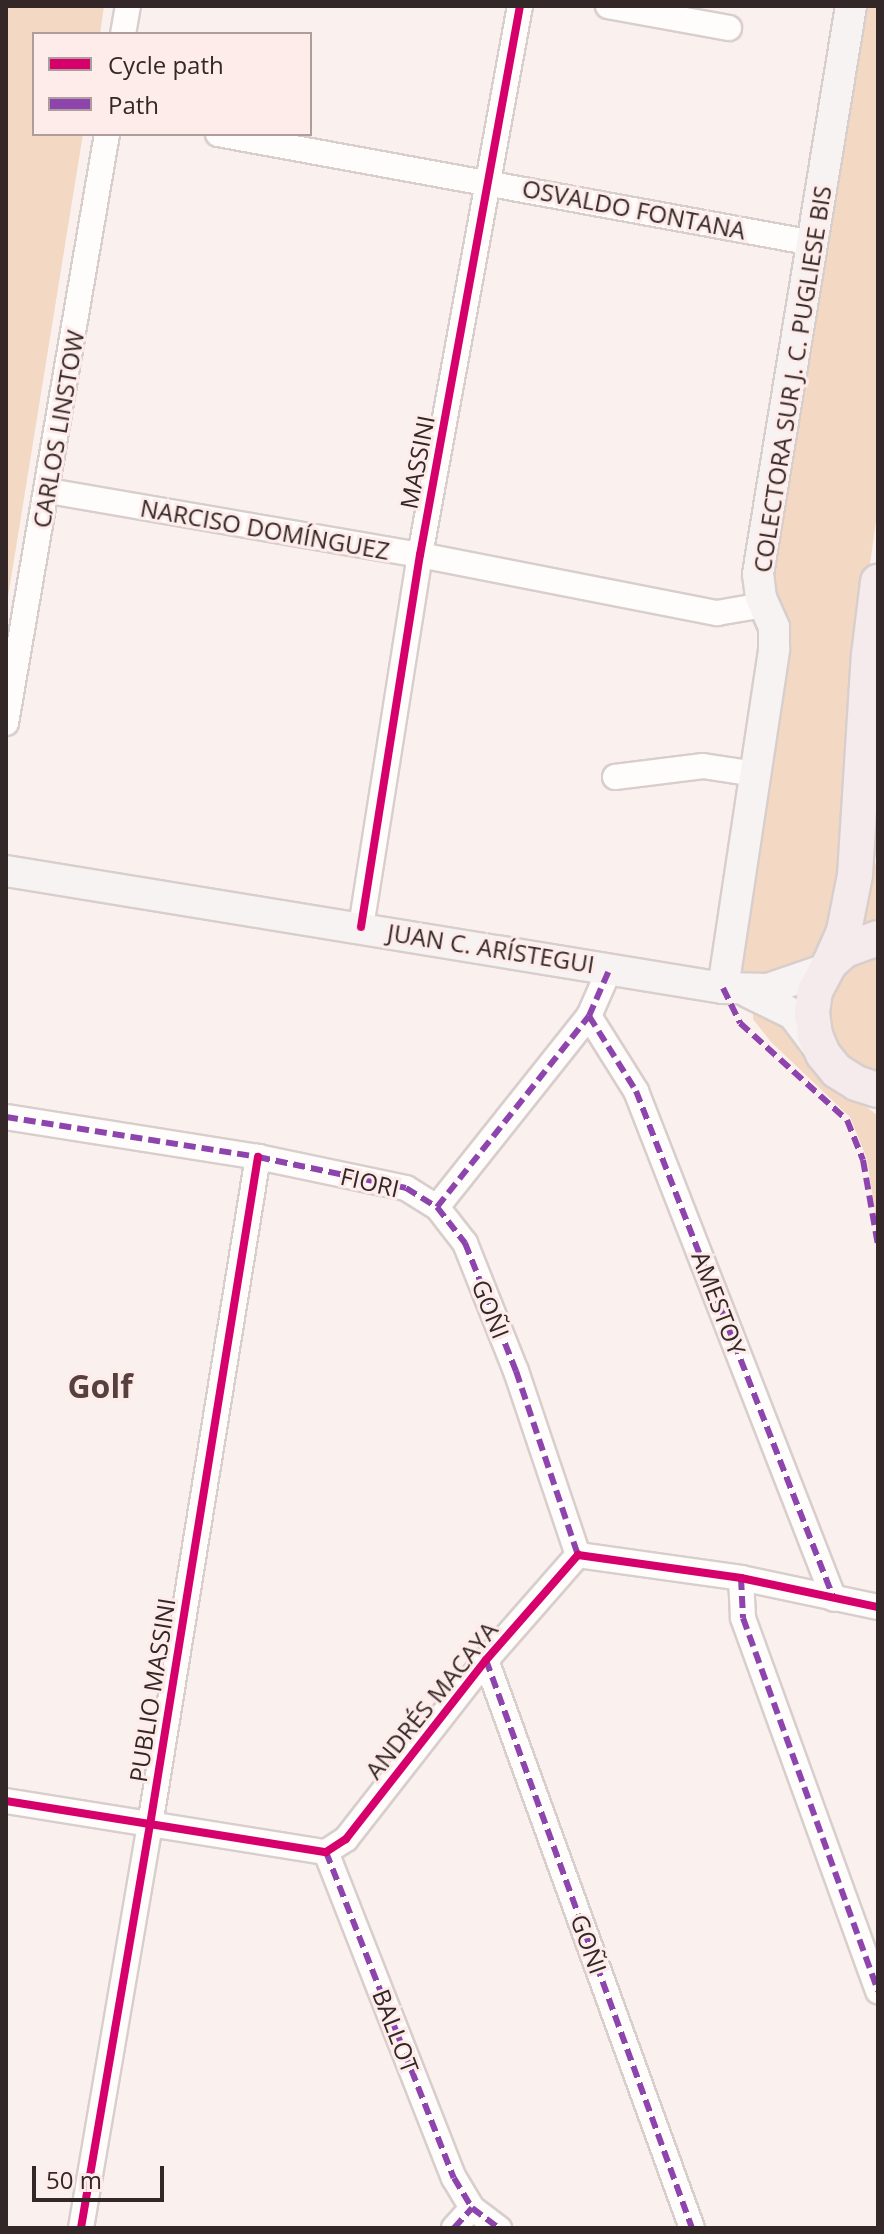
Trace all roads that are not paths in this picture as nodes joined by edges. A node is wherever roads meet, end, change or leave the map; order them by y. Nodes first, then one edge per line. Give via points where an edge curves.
1 (128, 6) edge
2 (520, 6) edge
3 (608, 6) edge
4 (851, 6) edge
5 (729, 28) dead end
6 (123, 32) edge
7 (107, 136) edge
8 (229, 136) edge
9 (490, 182) junction
10 (813, 243) junction
11 (49, 491) junction
12 (420, 555) junction
13 (878, 582) edge
14 (764, 605) junction
15 (872, 714) edge
16 (6, 723) edge
17 (863, 771) junction
18 (756, 774) junction
19 (615, 777) dead end
20 (878, 855) edge
21 (6, 871) edge
22 (361, 927) junction
23 (878, 938) edge
24 (828, 966) junction
25 (610, 968) junction
26 (731, 988) junction
27 (589, 1016) junction
28 (823, 1054) junction
29 (871, 1090) edge
30 (6, 1117) edge
31 (258, 1157) junction
32 (437, 1207) junction
33 (578, 1555) junction
34 (741, 1578) junction
35 (834, 1599) junction
36 (878, 1607) edge
37 (486, 1660) junction
38 (6, 1801) edge
39 (150, 1825) junction
40 (326, 1852) junction
41 (878, 1991) edge
42 (472, 2208) junction
43 (81, 2228) edge
44 (454, 2228) edge
45 (499, 2228) edge
46 (692, 2228) edge

1 - 6 street
2 - 9 street, MASSINI
3 - 5 street
4 - 10 main road, COLECTORA SUR J. C. PUGLIESE BIS
7 - 11 street, CARLOS LINSTOW
8 - 9 street, OSVALDO FONTANA
9 - 10 street, OSVALDO FONTANA
9 - 12 street, MASSINI
10 - 14 main road, COLECTORA SUR J. C. PUGLIESE BIS via 758,574
11 - 12 street, NARCISO DOMÍNGUEZ
11 - 16 street, CARLOS LINSTOW
12 - 14 street, NARCISO DOMÍNGUEZ via 717,613
12 - 22 street, MASSINI
13 - 15 highway
14 - 18 main road, COLECTORA SUR J. C. PUGLIESE BIS via 775,638
15 - 17 highway
17 - 20 highway
17 - 24 highway via 852,896 840,944
18 - 19 street via 703,766
18 - 26 main road, COLECTORA SUR J. C. PUGLIESE BIS
21 - 22 main road, JUAN C. ARÍSTEGUI
22 - 25 main road, JUAN C. ARÍSTEGUI
23 - 24 highway via 845,950
24 - 26 main road, JUAN C. ARÍSTEGUI via 779,987
24 - 28 highway via 815,991 812,1013
25 - 26 main road, JUAN C. ARÍSTEGUI
25 - 27 street
26 - 28 main road, JUAN C. ARÍSTEGUI via 793,1014
27 - 32 street
27 - 35 street, AMESTOY via 636,1091
28 - 29 highway via 837,1071
30 - 31 street, FIORI
31 - 32 street, FIORI via 406,1188
31 - 39 street, PUBLIO MASSINI
32 - 33 street, GOÑI via 465,1243 516,1371
33 - 34 street
33 - 37 street, ANDRÉS MACAYA
34 - 35 street
34 - 41 street via 743,1618
35 - 36 street
37 - 40 street, ANDRÉS MACAYA via 346,1839
37 - 46 street, GOÑI
38 - 39 street
39 - 40 street
39 - 43 street, PUBLIO MASSINI
40 - 42 street, BALLOT via 454,2178
42 - 44 street
42 - 45 street

